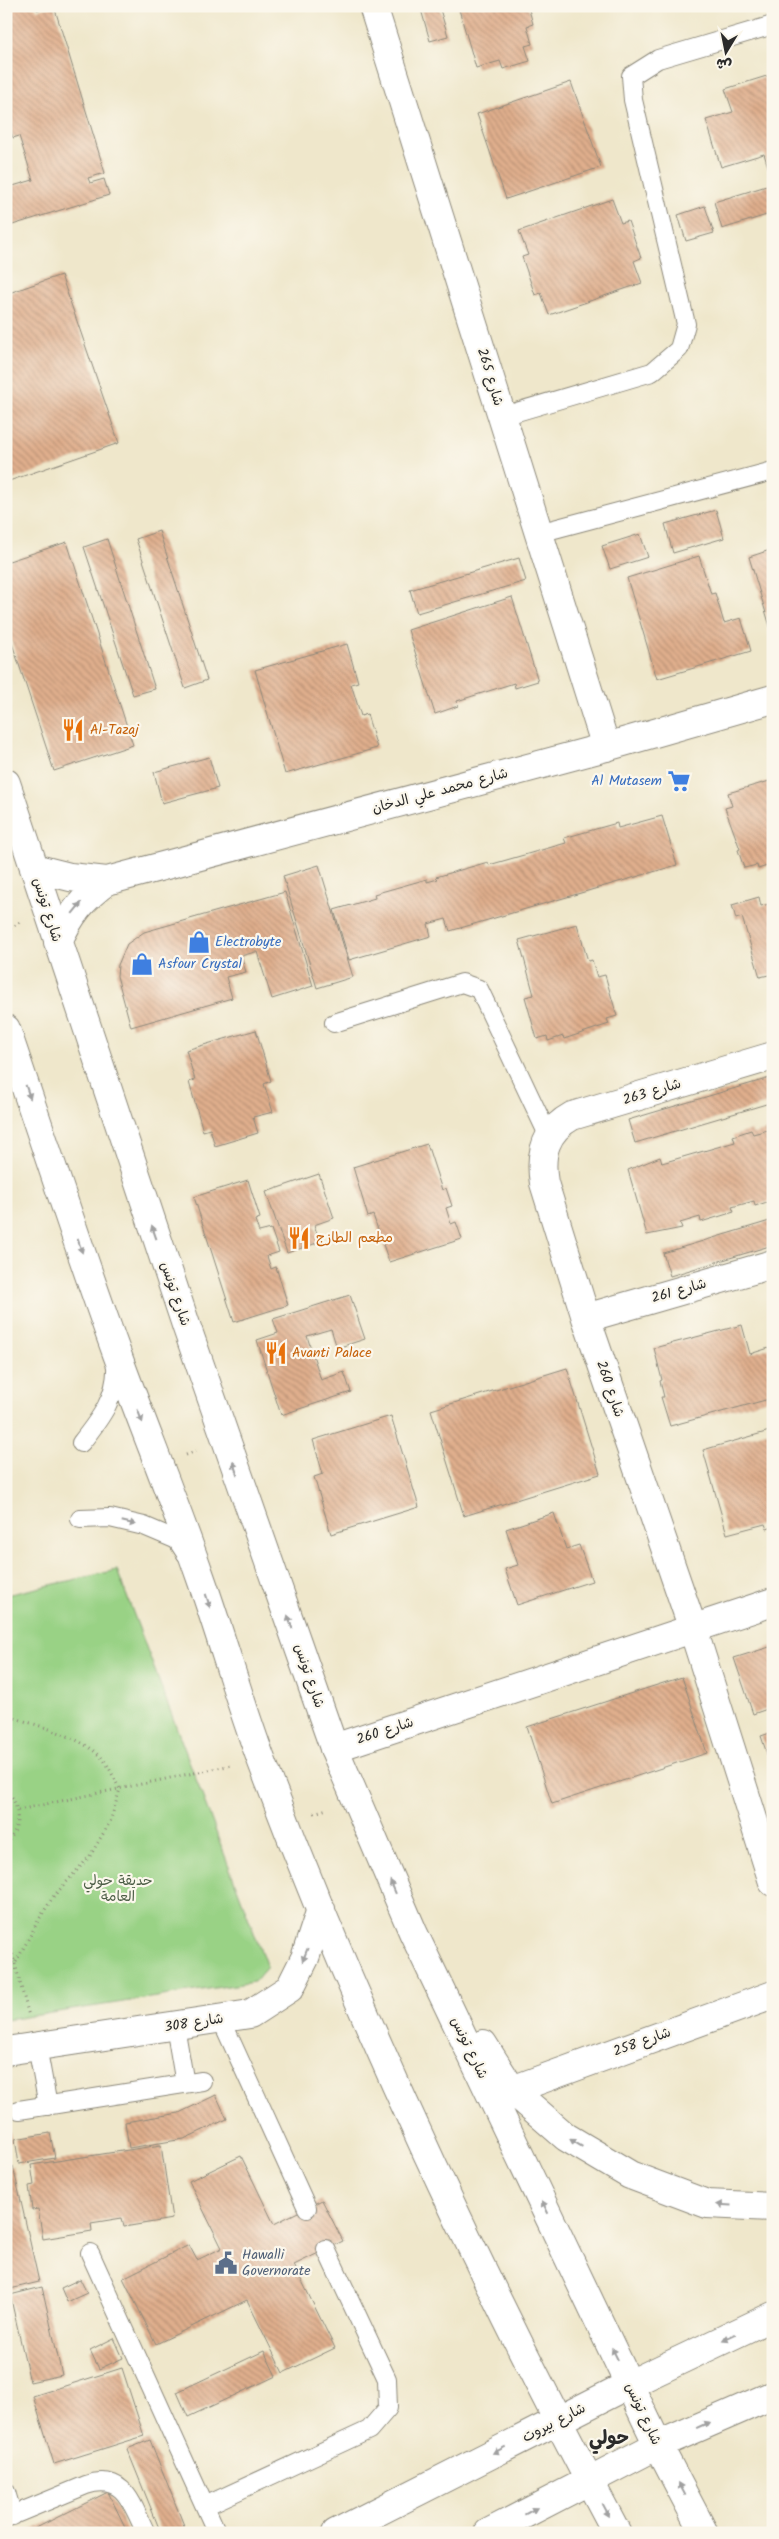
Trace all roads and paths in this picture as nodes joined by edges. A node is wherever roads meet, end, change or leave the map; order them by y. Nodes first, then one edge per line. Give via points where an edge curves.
1 (373, 6) edge
2 (773, 25) edge
3 (502, 416) junction
4 (773, 471) edge
5 (539, 533) junction
6 (773, 699) edge
7 (606, 747) junction
8 (6, 783) edge
9 (34, 868) junction
10 (107, 881) junction
11 (58, 942) junction
12 (334, 1023) dead end
13 (6, 1030) edge
14 (773, 1056) edge
15 (546, 1141) junction
16 (773, 1264) edge
17 (586, 1318) junction
18 (116, 1351) junction
19 (226, 1440) junction
20 (81, 1443) dead end
21 (158, 1465) junction
22 (80, 1519) dead end
23 (200, 1574) junction
24 (773, 1602) edge
25 (693, 1630) junction
26 (6, 1715) edge
27 (334, 1748) junction
28 (261, 1759) junction
29 (6, 1789) edge
30 (120, 1789) junction
31 (356, 1801) junction
32 (18, 1810) junction
33 (285, 1821) junction
34 (6, 1843) edge
35 (773, 1882) edge
36 (321, 1909) junction
37 (6, 1930) edge
38 (413, 1932) junction
39 (6, 1959) edge
40 (16, 1964) junction
41 (773, 1995) edge
42 (220, 2018) junction
43 (175, 2026) junction
44 (37, 2046) junction
45 (6, 2051) edge
46 (512, 2090) junction
47 (48, 2106) junction
48 (19, 2110) dead end
49 (773, 2207) edge
50 (308, 2208) dead end
51 (326, 2249) dead end
52 (90, 2253) dead end
53 (773, 2316) edge
54 (630, 2384) junction
55 (773, 2395) edge
56 (558, 2420) junction
57 (658, 2445) junction
58 (589, 2480) junction
59 (6, 2492) edge
60 (204, 2506) junction
61 (10, 2517) edge
62 (146, 2533) edge
63 (217, 2533) edge
64 (336, 2533) edge
65 (488, 2533) edge
66 (618, 2533) edge
67 (704, 2533) edge

1 - 3 main road, شارع 265
2 - 3 lane via 658,59 631,76 633,100 686,324 679,349 652,372
3 - 5 main road, شارع 265
4 - 5 lane
5 - 7 main road, شارع 265
6 - 7 main road, شارع محمد علي الدخان
7 - 10 main road, شارع محمد علي الدخان
8 - 9 main road, شارع تونس
9 - 10 main road, شارع محمد علي الدخان via 70,877
9 - 11 main road, شارع تونس
11 -> 10 main road, شارع محمد علي الدخان via 76,907
19 -> 11 main road, شارع تونس
12 - 15 lane via 462,983 480,989
13 -> 18 main road
14 - 15 main road, شارع 263 via 572,1116 554,1128
15 - 17 main road, شارع 260 via 542,1161 544,1183
16 - 17 main road, شارع 261
17 - 25 main road, شارع 260
18 - 20 lane via 117,1379 110,1402
18 -> 21 main road
19 - 21 path
27 -> 19 main road, شارع تونس
21 - 23 main road
22 -> 23 lane via 110,1518 144,1526 177,1540
23 -> 28 main road
24 - 25 main road
25 - 27 main road, شارع 260
25 - 35 main road, شارع 260
26 - 30 path via 82,1744 103,1759
27 - 31 main road, شارع تونس
28 - 30 path
28 - 33 main road
29 - 32 path
30 - 32 path
30 - 40 path via 110,1822 90,1856 53,1898
31 - 33 path
38 -> 31 main road, شارع تونس
32 - 34 path via 17,1824
33 - 36 main road
36 -> 42 main road, شارع 308 via 305,1958 290,1988 250,2014
36 - 56 main road via 405,2106
37 - 40 path
38 - 46 main road
54 -> 38 main road, شارع تونس
39 - 40 path
40 - 44 path
41 - 46 main road, شارع 258
42 - 43 main road, شارع 308
42 - 50 lane
43 - 44 main road, شارع 308
43 - 47 lane via 194,2083
44 - 45 main road, شارع 308
44 - 47 lane
49 -> 46 main road via 707,2204 630,2175 566,2137
47 - 48 lane
51 - 60 lane via 387,2379 388,2408 369,2430
52 - 60 lane
53 -> 54 main road, شارع بيروت
54 - 56 main road, شارع بيروت
54 - 57 main road, شارع تونس
57 -> 55 main road
56 - 58 main road
56 -> 64 main road, شارع بيروت
57 - 58 main road
67 -> 57 main road, شارع تونس
65 -> 58 main road
58 -> 66 main road
59 - 61 lane
60 - 63 lane
61 - 62 lane via 86,2485 110,2482 121,2487 128,2496

